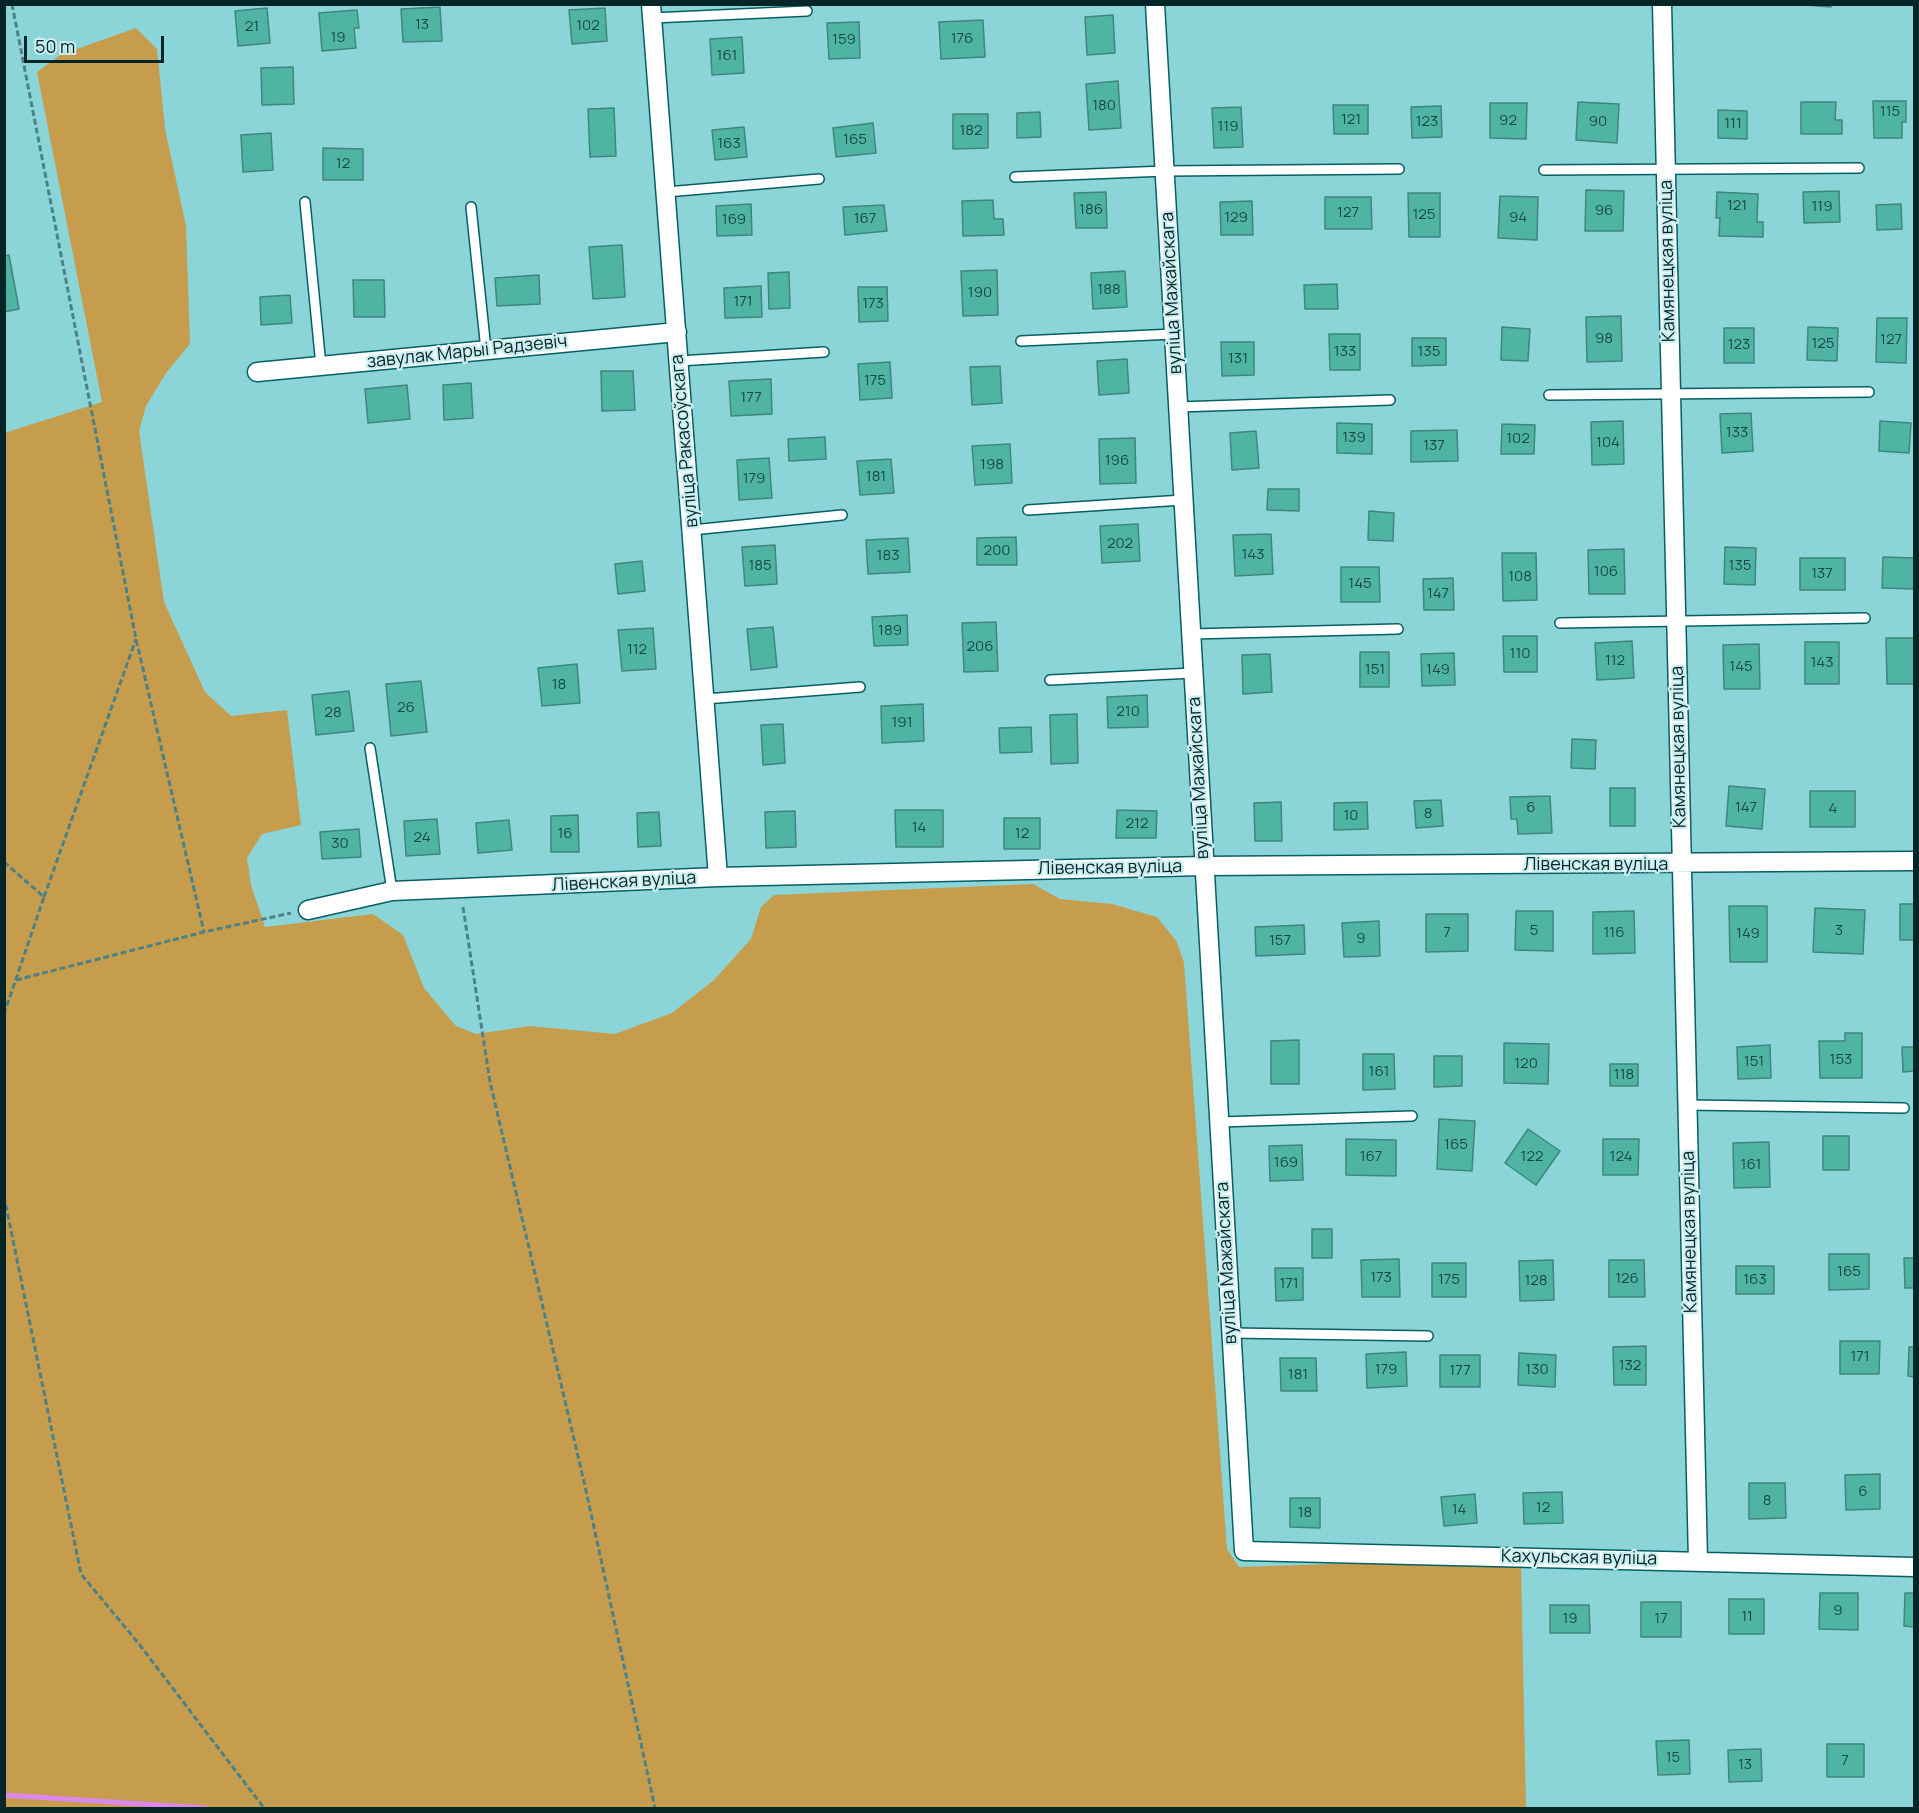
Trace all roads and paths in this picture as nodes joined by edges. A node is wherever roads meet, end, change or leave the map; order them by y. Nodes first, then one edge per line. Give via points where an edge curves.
1 (12, 4) edge
2 (1155, 4) edge
3 (1662, 4) edge
4 (651, 11) edge
5 (807, 11) dead end
6 (1666, 168) junction
7 (1859, 168) dead end
8 (1399, 170) dead end
9 (1544, 170) dead end
10 (1165, 171) junction
11 (1015, 177) dead end
12 (819, 178) dead end
13 (666, 192) junction
14 (304, 202) dead end
15 (471, 207) dead end
16 (677, 332) junction
17 (1174, 334) junction
18 (1020, 341) dead end
19 (486, 350) junction
20 (824, 352) dead end
21 (679, 360) junction
22 (321, 366) junction
23 (257, 372) dead end
24 (1869, 392) dead end
25 (1671, 394) junction
26 (1549, 395) dead end
27 (1390, 400) dead end
28 (1178, 407) junction
29 (1183, 500) junction
30 (1028, 510) dead end
31 (842, 515) dead end
32 (692, 530) junction
33 (1866, 618) dead end
34 (1677, 619) junction
35 (1560, 623) dead end
36 (1398, 629) dead end
37 (1190, 634) junction
38 (136, 639) junction
39 (1193, 673) junction
40 (1050, 680) dead end
41 (860, 687) dead end
42 (705, 699) junction
43 (370, 748) dead end
44 (1914, 861) edge
45 (4, 862) edge
46 (1682, 864) junction
47 (1203, 866) junction
48 (718, 877) junction
49 (461, 890) junction
50 (392, 891) junction
51 (44, 897) junction
52 (308, 910) joint
53 (204, 932) junction
54 (16, 980) junction
55 (4, 1014) edge
56 (1687, 1105) junction
57 (1904, 1108) dead end
58 (1412, 1116) dead end
59 (1219, 1122) junction
60 (4, 1196) edge
61 (1231, 1333) junction
62 (1428, 1336) dead end
63 (1244, 1551) joint
64 (1698, 1561) junction
65 (1914, 1568) edge
66 (264, 1809) edge
67 (655, 1809) edge

1 - 38 path
2 - 10 street, вуліца Мажайскага
3 - 6 street, Камянецкая вуліца
4 - 5 lane
4 - 13 street, вуліца Ракасоўскага
6 - 7 lane
6 - 9 lane
6 - 25 street, Камянецкая вуліца
8 - 10 lane
10 - 11 lane
10 - 17 street, вуліца Мажайскага
12 - 13 lane
13 - 16 street, вуліца Ракасоўскага
14 - 22 lane
15 - 19 lane
16 - 19 street, завулак Марыі Радзевіч
16 - 21 street, вуліца Ракасоўскага
17 - 18 lane
17 - 28 street, вуліца Мажайскага
19 - 22 street, завулак Марыі Радзевіч
20 - 21 lane
21 - 32 street, вуліца Ракасоўскага
22 - 23 street, завулак Марыі Радзевіч
24 - 25 lane
25 - 26 lane
25 - 34 street, Камянецкая вуліца
27 - 28 lane
28 - 29 street, вуліца Мажайскага
29 - 30 lane
29 - 37 street, вуліца Мажайскага
31 - 32 lane
32 - 42 street, вуліца Ракасоўскага
33 - 34 lane
34 - 35 lane
34 - 46 street, Камянецкая вуліца
36 - 37 lane
37 - 39 street, вуліца Мажайскага
38 - 51 path
38 - 53 path
39 - 40 lane
39 - 47 street, вуліца Мажайскага
41 - 42 lane
42 - 48 street, вуліца Ракасоўскага
43 - 50 lane
44 - 46 street, Лівенская вуліца
45 - 51 path
46 - 47 street, Лівенская вуліца
46 - 56 street, Камянецкая вуліца
47 - 48 street, Лівенская вуліца
47 - 59 street, вуліца Мажайскага
48 - 49 street, Лівенская вуліца
49 - 50 street, Лівенская вуліца
49 - 67 path via 490,1082 585,1486
50 - 52 street, Лівенская вуліца
51 - 54 path
52 - 53 path
53 - 54 path
54 - 55 path
56 - 57 lane
56 - 64 street, Камянецкая вуліца
58 - 59 lane
59 - 61 street, вуліца Мажайскага
60 - 66 path via 81,1574
61 - 62 lane
61 - 63 street, вуліца Мажайскага
63 - 64 street, Кахульская вуліца
64 - 65 street, Кахульская вуліца

